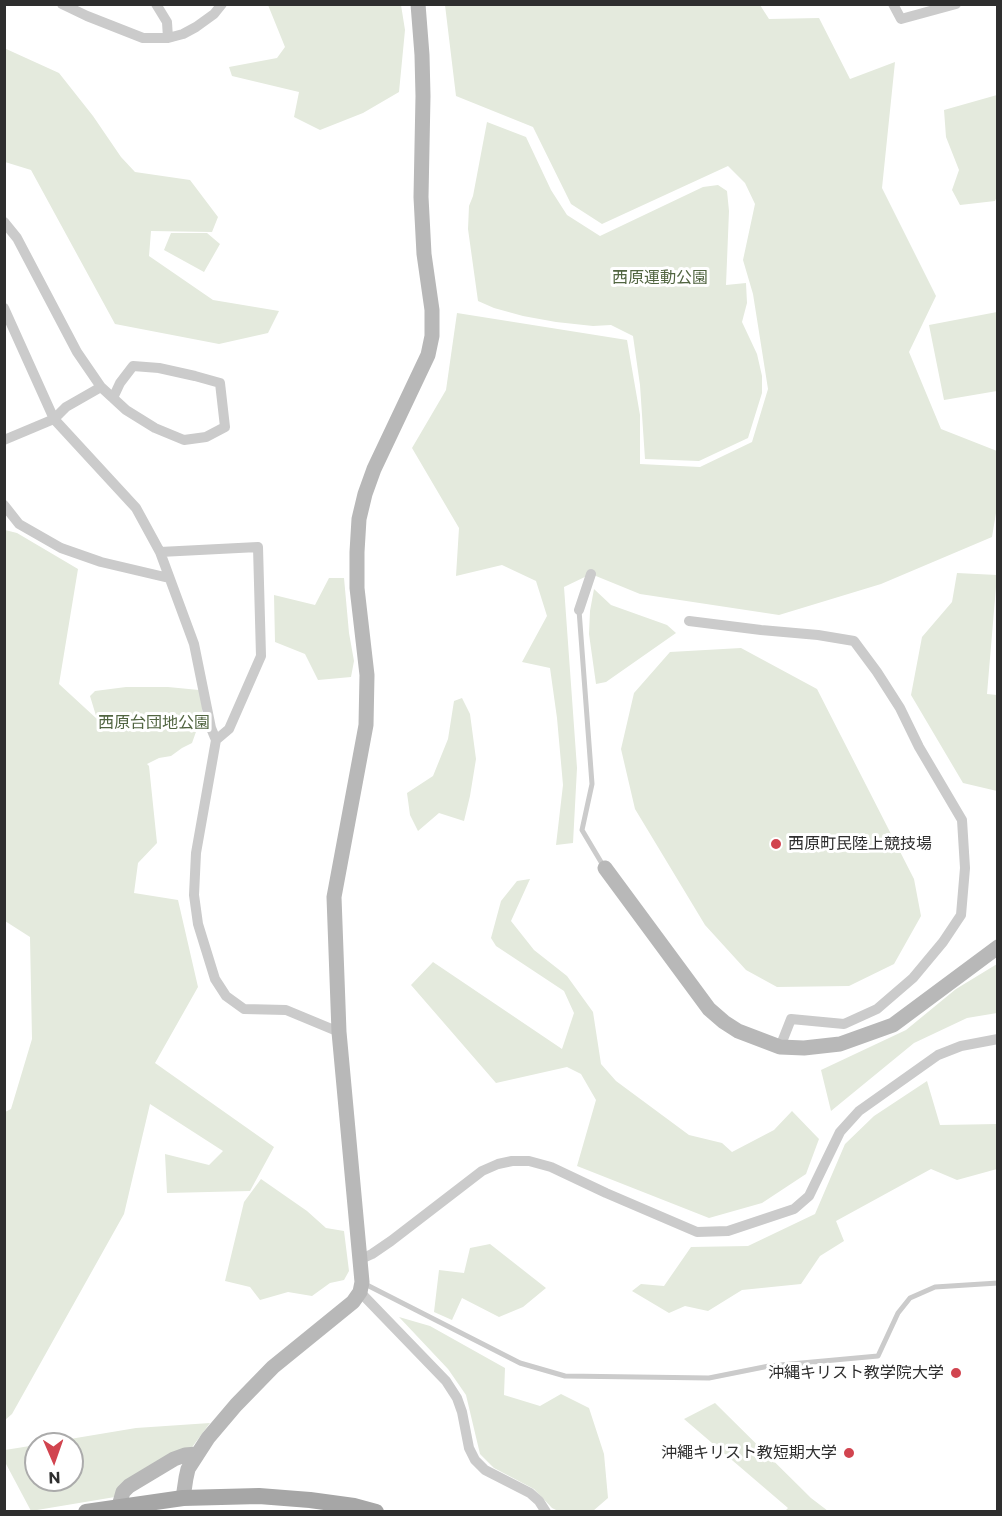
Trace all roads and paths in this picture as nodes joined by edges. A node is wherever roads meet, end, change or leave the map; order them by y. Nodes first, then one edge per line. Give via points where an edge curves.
1 (62, 4) edge
2 (156, 4) edge
3 (222, 4) edge
4 (417, 4) edge
5 (893, 4) edge
6 (956, 4) edge
7 (168, 38) junction
8 (4, 222) edge
9 (4, 308) edge
10 (101, 387) junction
11 (113, 398) junction
12 (54, 419) junction
13 (4, 440) edge
14 (4, 505) edge
15 (160, 552) junction
16 (591, 574) dead end
17 (169, 578) junction
18 (579, 610) joint
19 (689, 621) dead end
20 (216, 740) junction
21 (605, 868) joint
22 (998, 946) edge
23 (339, 1032) junction
24 (998, 1039) edge
25 (780, 1047) junction
26 (359, 1260) junction
27 (998, 1283) edge
28 (361, 1287) junction
29 (197, 1454) junction
30 (183, 1498) junction
31 (119, 1506) junction
32 (86, 1512) edge
33 (376, 1512) edge
34 (546, 1512) edge

1 - 7 street via 143,38
2 - 7 street via 167,22
3 - 7 street via 196,27
4 - 23 street via 423,96 421,197 432,336 428,355 374,469 359,519 357,588 366,675 366,725 334,897
5 - 6 street via 902,19
8 - 10 street via 17,238 76,352
9 - 12 street
10 - 11 street
10 - 12 street via 66,407
11 - 11 street via 155,428 184,440 206,437 225,427 220,382 133,366
12 - 13 street
12 - 15 street via 135,508
14 - 17 street via 19,524 61,548
15 - 17 street
15 - 20 street via 258,547 261,656 229,729
16 - 18 street
17 - 20 street via 194,644
18 - 21 lane via 592,784 582,830
19 - 25 street via 854,641 900,708 962,820 965,868 961,915 943,942 913,978 877,1009 844,1024 791,1019
20 - 23 street via 196,853 194,895 198,924 215,979 226,996 244,1009 286,1010
21 - 25 street via 709,1009 738,1030
22 - 25 street via 893,1025 840,1044
23 - 26 street
24 - 26 street via 938,1055 859,1111 840,1132 809,1196 794,1209 728,1231 697,1232 551,1167 512,1161 482,1172 391,1241
26 - 28 street
27 - 28 lane via 935,1287 910,1298 898,1313 878,1356 769,1366 709,1378 565,1376 520,1363
28 - 29 street via 338,1316 254,1386
28 - 34 street via 446,1381 457,1398 475,1460 485,1470 530,1493
29 - 30 street via 188,1469
29 - 31 street via 174,1459 129,1486
30 - 31 main road
30 - 33 main road via 260,1496
31 - 32 main road

